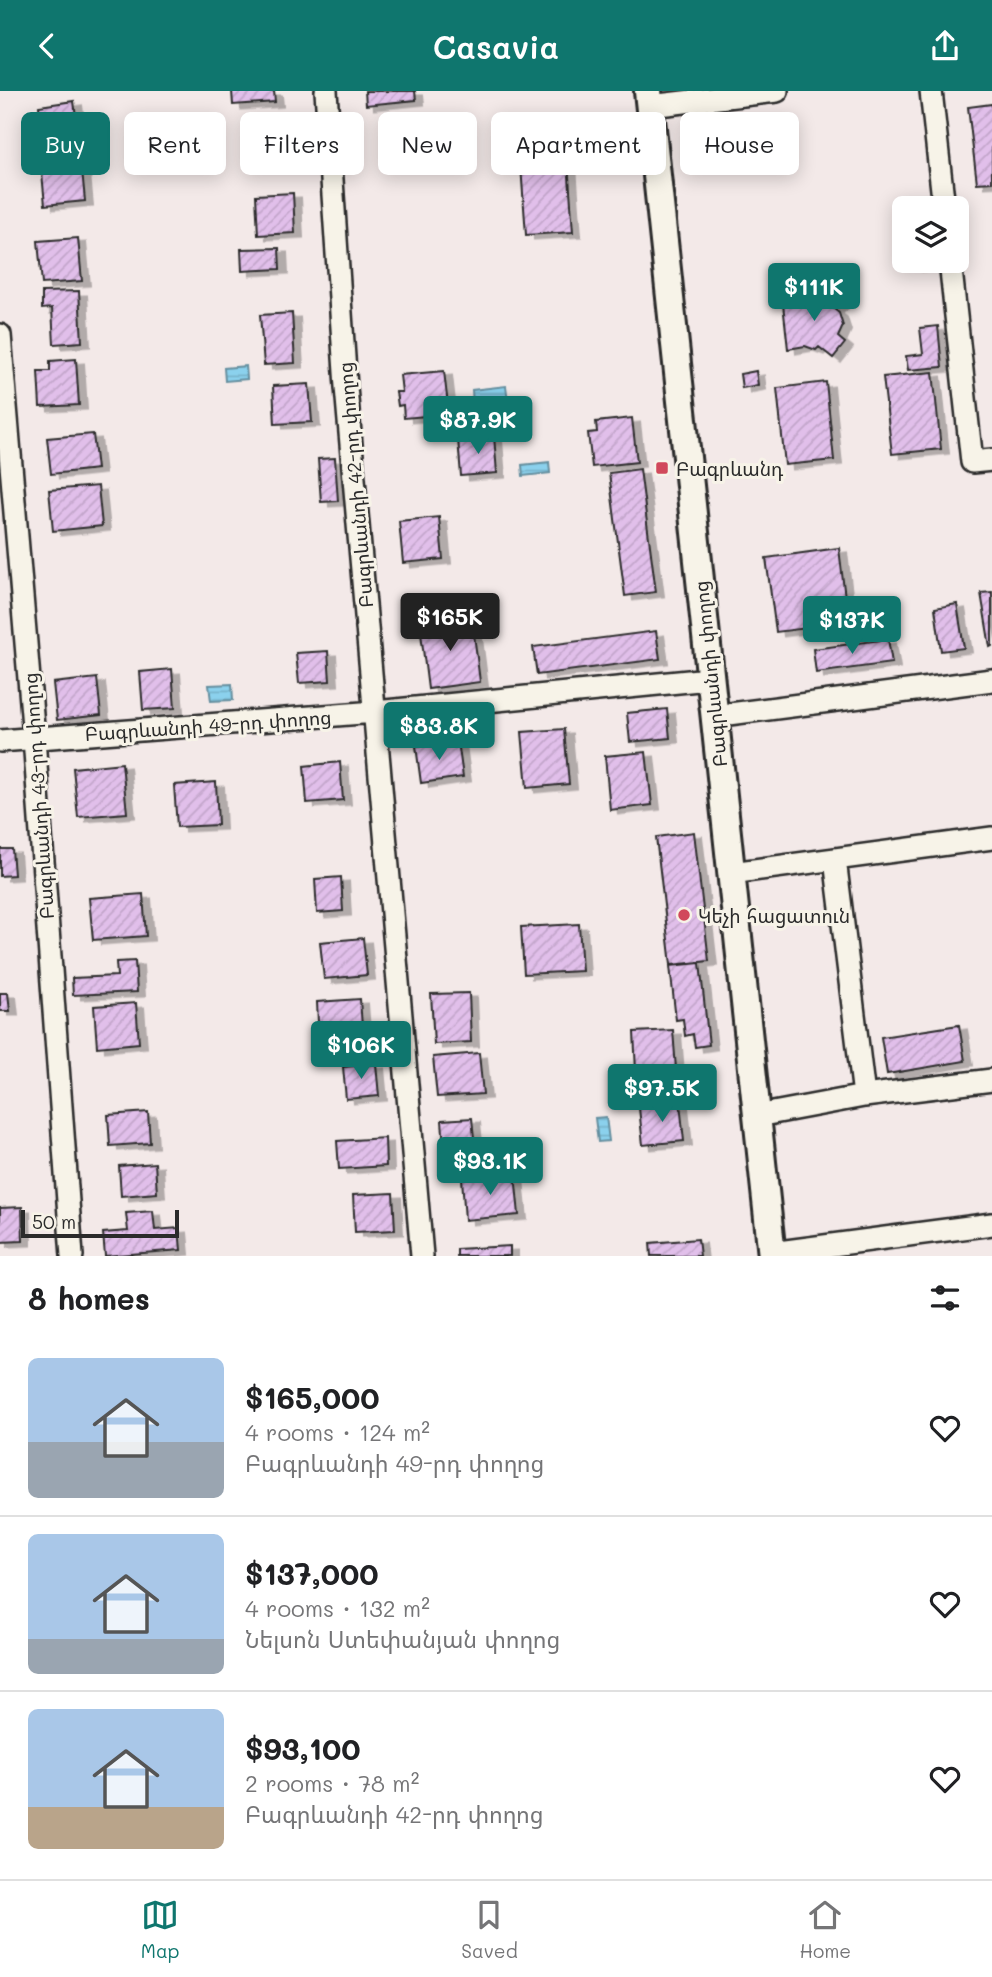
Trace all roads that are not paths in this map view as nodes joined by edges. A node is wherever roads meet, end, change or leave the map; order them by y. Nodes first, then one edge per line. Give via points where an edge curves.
1 (326, 91) edge
2 (777, 91) edge
3 (931, 91) edge
4 (649, 99) edge
5 (943, 196) edge
6 (951, 273) edge
7 (0, 335) edge
8 (992, 460) edge
9 (709, 679) junction
10 (992, 680) edge
11 (375, 712) junction
12 (714, 716) junction
13 (34, 738) junction
14 (0, 741) edge
15 (992, 838) edge
16 (835, 859) junction
17 (731, 873) junction
18 (992, 1080) edge
19 (864, 1096) junction
20 (757, 1116) junction
21 (992, 1224) edge
22 (772, 1254) edge
23 (72, 1256) edge
24 (422, 1256) edge

1 - 11 street, Բագրևանդի 42-րդ փողոց
2 - 4 street
3 - 5 street
4 - 9 main road, Բագրևանդի փողոց
6 - 8 street via 972,462
7 - 13 street, Բագրևանդի 43-րդ փողոց
9 - 11 street, Բագրևանդի 49-րդ փողոց
9 - 12 main road, Բագրևանդի փողոց
10 - 12 street
11 - 13 street, Բագրևանդի 49-րդ փողոց
11 - 24 street, Բագրևանդի 42-րդ փողոց
12 - 17 main road, Բագրևանդի փողոց
13 - 14 street, Բագրևանդի 49-րդ փողոց
13 - 23 street, Բագրևանդի 43-րդ փողոց
15 - 16 street
16 - 17 street
16 - 19 street
17 - 20 main road, Բագրևանդի փողոց
18 - 19 street
19 - 20 street
20 - 22 main road, Բագրևանդի փողոց
21 - 22 street

